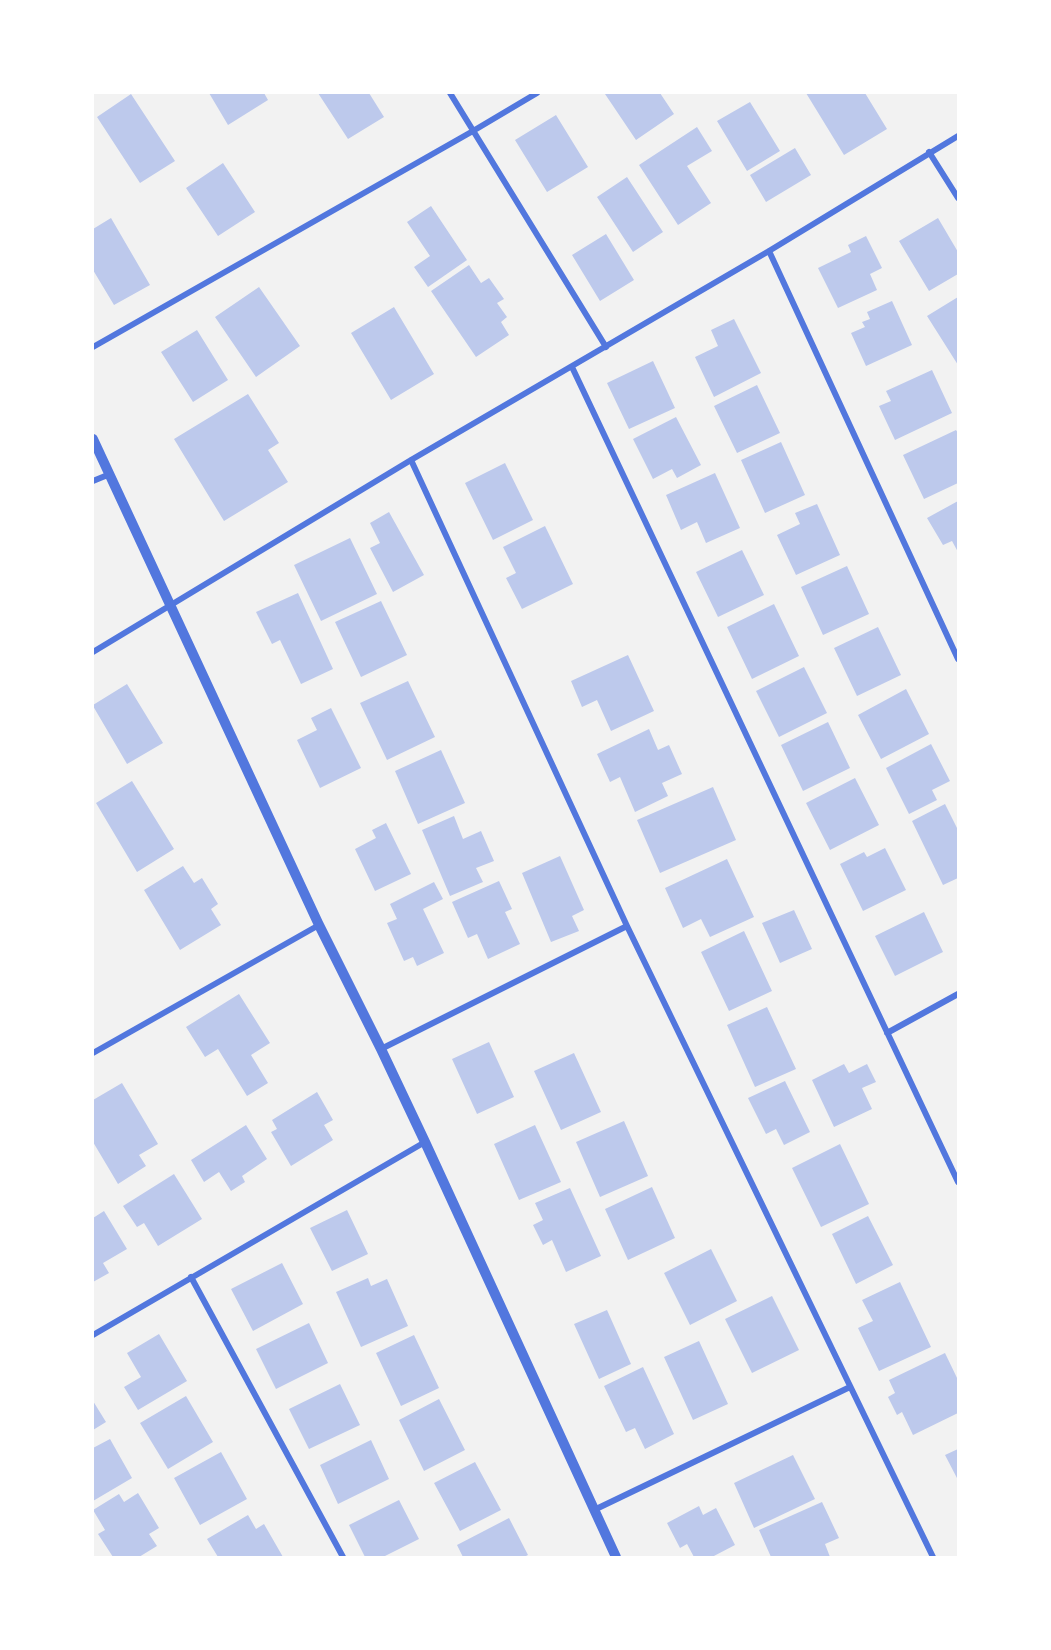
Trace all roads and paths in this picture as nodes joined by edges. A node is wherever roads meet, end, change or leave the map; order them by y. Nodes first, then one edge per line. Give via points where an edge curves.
1 (450, 93) edge
2 (537, 93) edge
3 (473, 131) junction
4 (958, 136) edge
5 (929, 152) junction
6 (958, 198) edge
7 (769, 251) junction
8 (93, 347) edge
9 (606, 347) junction
10 (572, 367) junction
11 (93, 439) edge
12 (411, 460) junction
13 (110, 474) junction
14 (93, 481) edge
15 (170, 606) junction
16 (93, 652) edge
17 (958, 659) edge
18 (319, 925) junction
19 (627, 926) junction
20 (958, 994) edge
21 (887, 1033) junction
22 (381, 1049) junction
23 (93, 1053) edge
24 (425, 1142) junction
25 (958, 1182) edge
26 (191, 1277) junction
27 (93, 1335) edge
28 (850, 1387) junction
29 (594, 1510) junction
30 (343, 1557) edge
31 (616, 1557) edge
32 (933, 1557) edge

1 - 3 street
2 - 3 street
3 - 8 street
3 - 9 street
4 - 5 street
5 - 6 street
5 - 7 street
7 - 9 street
7 - 17 street
9 - 10 street
10 - 12 street
10 - 21 street
11 - 13 street
12 - 15 street
12 - 19 street
13 - 14 street
13 - 15 street
15 - 16 street
15 - 18 street
18 - 22 street
18 - 23 street
19 - 22 street
19 - 28 street
20 - 21 street
21 - 25 street
22 - 24 street
24 - 26 street
24 - 29 street
26 - 27 street
26 - 30 street
28 - 29 street
28 - 32 street
29 - 31 street

